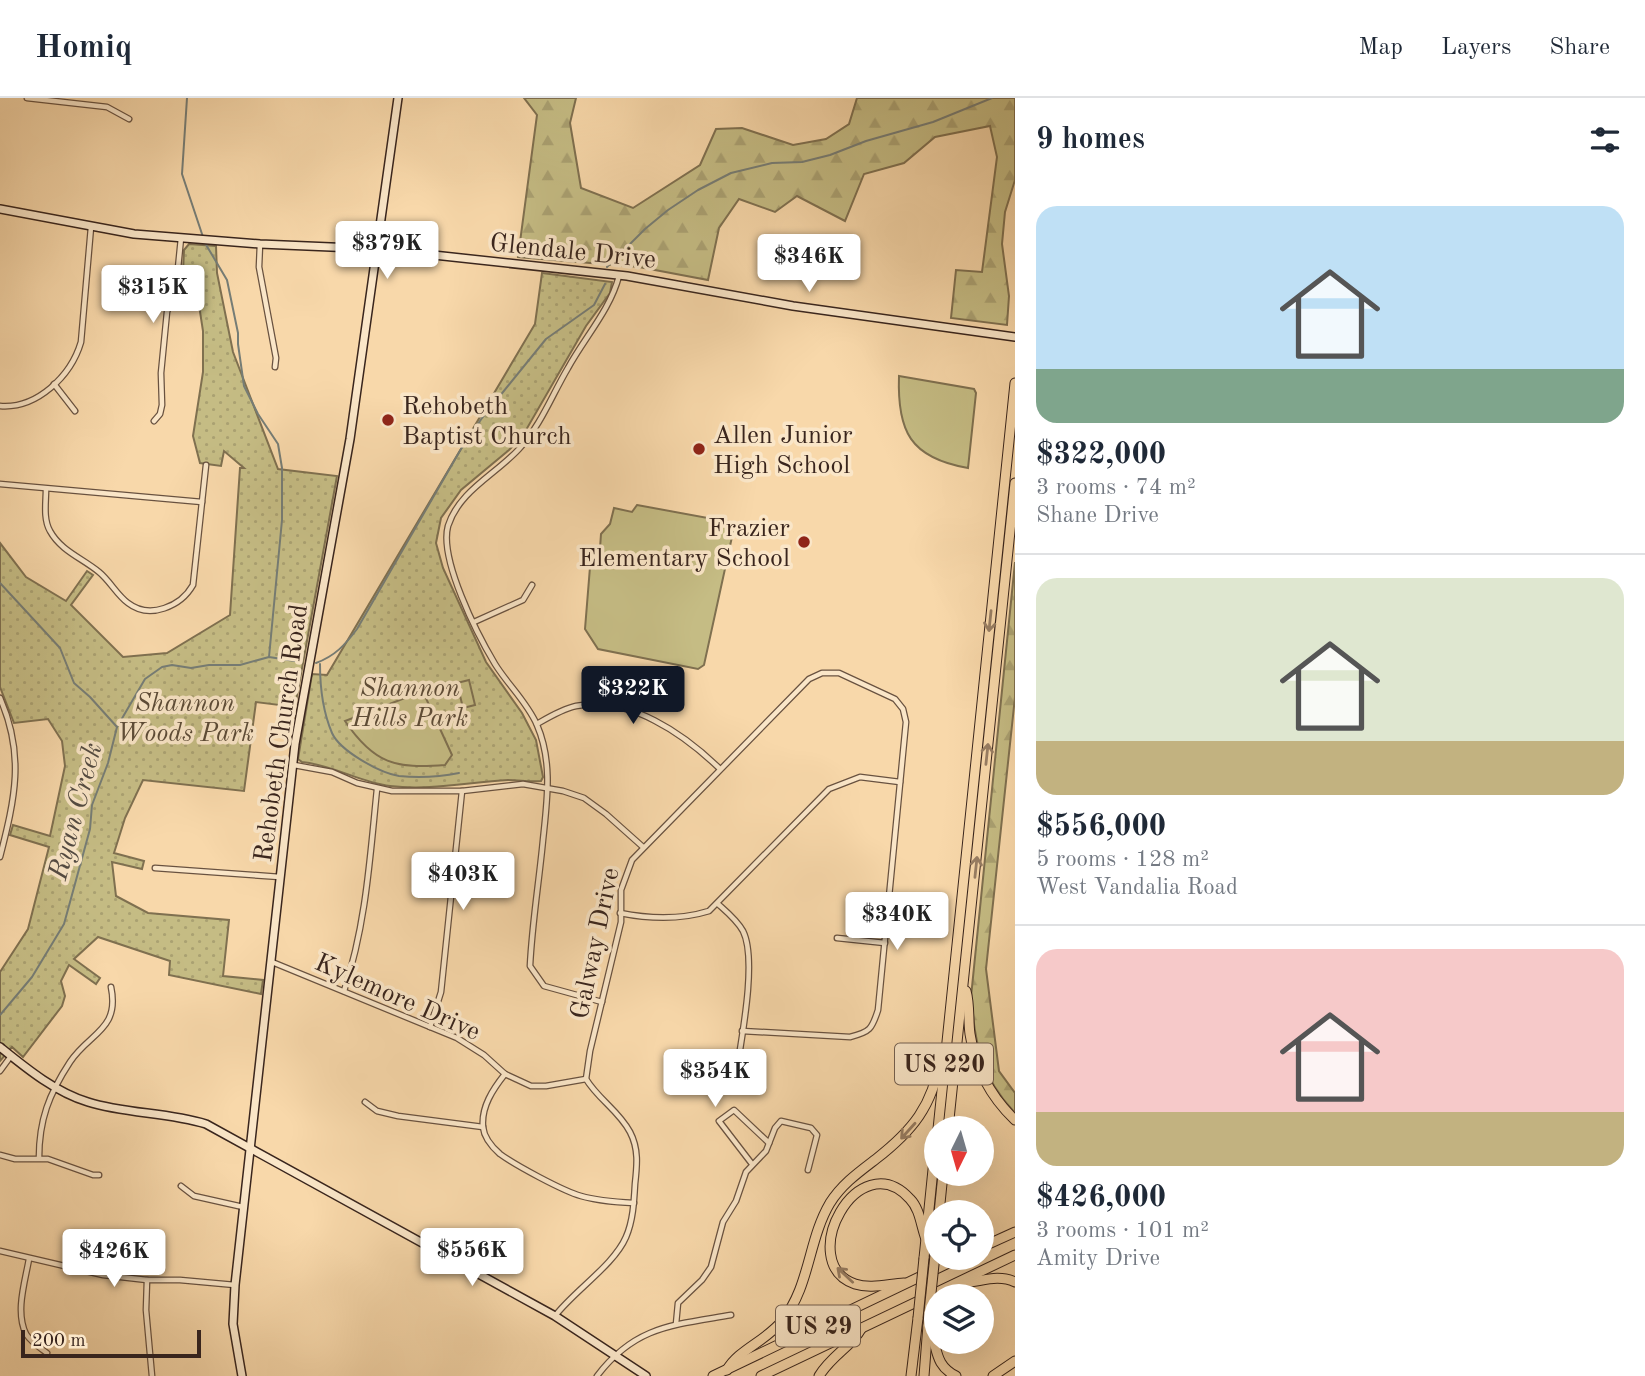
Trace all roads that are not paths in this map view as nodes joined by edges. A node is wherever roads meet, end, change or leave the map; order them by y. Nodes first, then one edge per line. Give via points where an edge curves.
1 (27, 98) edge
2 (398, 98) edge
3 (129, 118) dead end
4 (0, 209) edge
5 (91, 228) junction
6 (181, 239) junction
7 (260, 244) junction
8 (378, 249) junction
9 (619, 276) junction
10 (1015, 337) edge
11 (275, 367) dead end
12 (1015, 383) edge
13 (54, 384) junction
14 (0, 406) edge
15 (75, 411) dead end
16 (154, 421) dead end
17 (206, 465) dead end
18 (1015, 483) edge
19 (0, 484) edge
20 (46, 489) junction
21 (202, 502) junction
22 (532, 585) dead end
23 (474, 622) junction
24 (0, 698) edge
25 (537, 724) junction
26 (294, 765) junction
27 (720, 769) junction
28 (901, 782) junction
29 (548, 788) junction
30 (377, 789) junction
31 (462, 791) junction
32 (0, 827) edge
33 (7, 828) junction
34 (643, 848) junction
35 (0, 857) edge
36 (155, 868) dead end
37 (280, 877) junction
38 (718, 904) junction
39 (620, 913) junction
40 (837, 938) dead end
41 (885, 943) junction
42 (271, 961) junction
43 (963, 983) junction
44 (111, 988) dead end
45 (344, 991) junction
46 (951, 999) junction
47 (602, 1002) junction
48 (430, 1027) junction
49 (741, 1031) junction
50 (0, 1047) edge
51 (11, 1056) junction
52 (0, 1071) edge
53 (505, 1074) junction
54 (586, 1079) junction
55 (735, 1081) dead end
56 (57, 1088) junction
57 (365, 1102) dead end
58 (938, 1116) edge
59 (949, 1116) edge
60 (1015, 1120) edge
61 (483, 1127) junction
62 (769, 1143) junction
63 (250, 1147) junction
64 (0, 1155) edge
65 (39, 1158) junction
66 (752, 1164) junction
67 (808, 1170) dead end
68 (99, 1175) dead end
69 (181, 1186) dead end
70 (634, 1203) junction
71 (243, 1207) junction
72 (1015, 1232) edge
73 (924, 1233) edge
74 (994, 1242) edge
75 (0, 1251) edge
76 (1015, 1255) edge
77 (924, 1258) edge
78 (29, 1259) junction
79 (934, 1270) edge
80 (147, 1280) junction
81 (909, 1282) junction
82 (958, 1282) junction
83 (1015, 1282) edge
84 (235, 1285) junction
85 (731, 1315) dead end
86 (555, 1316) junction
87 (676, 1324) junction
88 (862, 1328) junction
89 (47, 1353) dead end
90 (926, 1354) edge
91 (937, 1354) edge
92 (613, 1356) junction
93 (1015, 1361) edge
94 (727, 1370) junction
95 (152, 1376) edge
96 (240, 1376) edge
97 (597, 1376) edge
98 (646, 1376) edge
99 (713, 1376) edge
100 (761, 1376) edge
101 (819, 1376) edge
102 (911, 1376) edge
103 (924, 1376) edge
104 (956, 1376) edge
105 (993, 1376) edge

1 - 3 street via 107,107
2 - 8 street, Rehobeth Church Road
4 - 5 street, Glendale Drive
5 - 6 street, Glendale Drive
5 - 13 street via 81,342 70,369
6 - 7 street, Glendale Drive
6 - 16 street via 167,312 162,405
7 - 8 street, Glendale Drive
7 - 11 street
8 - 9 street, Glendale Drive
8 - 26 street, Rehobeth Church Road
9 - 10 street, Glendale Drive
9 - 23 street via 608,306 532,432 454,512 446,541 448,559
12 -> 46 highway, US 220
13 - 14 street via 25,404
13 - 15 street
17 - 21 street
43 -> 18 highway, US 220
19 - 20 street
20 - 21 street
20 - 21 street via 46,517 57,541 142,610 176,604 187,596 193,585
22 - 23 street via 523,600
23 - 25 street via 495,664
24 - 33 street via 15,744 13,804
25 - 27 street via 576,706 620,709 678,733
25 - 29 street
26 - 30 street via 332,772
26 - 37 street, Rehobeth Church Road
27 - 28 street, Galway Drive via 809,679 839,673 895,699 903,709
27 - 34 street, Galway Drive
28 - 38 street via 860,776 829,789
28 - 41 street
29 - 31 street via 523,784
29 - 34 street via 584,799
29 - 47 street via 530,966 544,986
30 - 31 street
30 - 45 street via 363,918
31 - 48 street via 441,992
32 - 33 street
33 - 35 street
34 - 39 street, Galway Drive via 623,881
36 - 37 street
37 - 42 street, Rehobeth Church Road
38 - 39 street via 693,916
38 - 49 street via 738,922 748,943
39 - 47 street, Galway Drive
40 - 41 street
41 - 49 street via 878,1010 873,1027 863,1034
42 - 45 street, Kylemore Drive
42 - 63 street, Rehobeth Church Road
43 - 59 highway, US 220
43 - 60 highway via 976,1060 995,1097
44 - 56 street via 113,1011 104,1028 70,1062
45 - 48 street, Kylemore Drive
46 - 58 highway, US 220
46 -> 94 highway via 937,1076 919,1118 904,1137 840,1189 820,1223 790,1310 768,1336 733,1359
47 - 54 street, Galway Drive
48 - 53 street, Kylemore Drive via 457,1038
49 - 55 street
50 - 51 street
51 - 52 street
51 - 56 street
53 - 54 street, Kylemore Drive via 531,1086
53 - 61 street via 487,1103
54 - 70 street via 623,1120 635,1144
56 - 63 street via 89,1102 181,1116
56 - 65 street via 41,1121
57 - 61 street via 377,1111 398,1116
61 - 70 street via 500,1154 556,1185 601,1201
62 - 66 street
62 - 66 street via 734,1110 719,1121
62 - 67 street via 781,1121 811,1128 817,1135
63 - 71 street, Rehobeth Church Road
63 - 86 street
64 - 65 street
65 - 68 street
66 - 87 street via 723,1222 711,1267 678,1303
69 - 71 street via 194,1196
70 - 86 street via 628,1232 615,1255
71 - 84 street, Rehobeth Church Road
72 - 74 highway
81 -> 73 highway via 852,1283 838,1270 831,1254 832,1230 855,1193 882,1185 902,1191 913,1201
75 - 78 street
76 - 82 highway, US 29
77 - 102 highway, bridge
78 - 80 street
78 - 89 street via 22,1319 27,1335
79 - 81 highway, US 29
80 - 84 street
80 - 95 street
81 - 94 highway, US 29
82 - 83 highway via 994,1277
82 - 88 highway, US 29
84 - 96 street, Rehobeth Church Road via 233,1324
85 - 87 street
86 - 92 street
87 - 92 street via 631,1341
88 - 100 highway, US 29
88 - 101 highway
90 - 103 highway
91 - 104 highway
92 - 97 street
92 - 98 street
93 - 105 highway
94 - 99 highway, US 29

